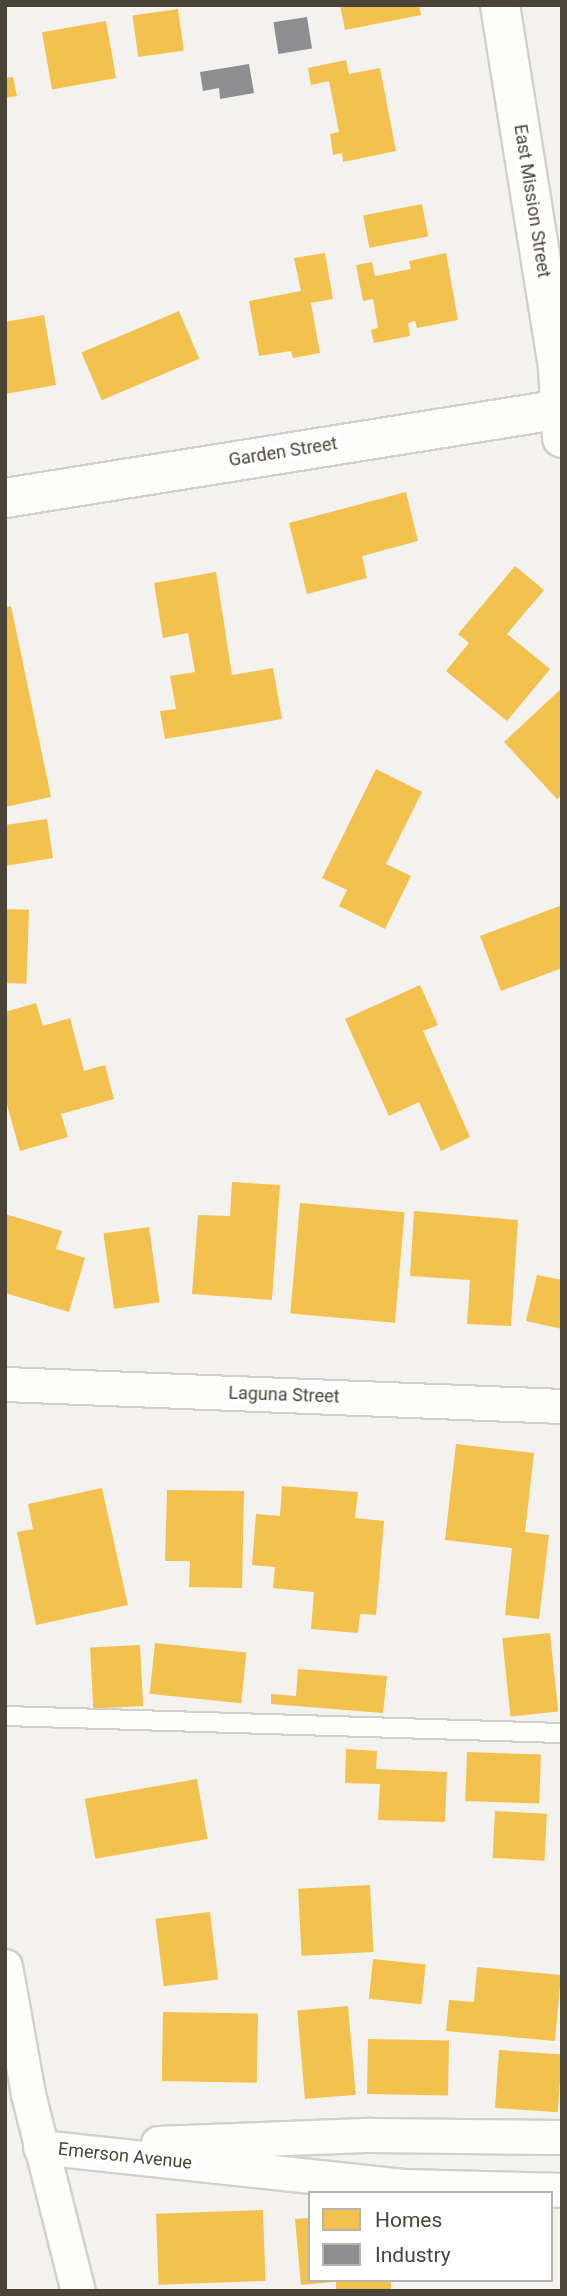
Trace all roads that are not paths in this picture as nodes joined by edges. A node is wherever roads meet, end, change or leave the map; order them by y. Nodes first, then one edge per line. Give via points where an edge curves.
1 (500, 5) edge
2 (561, 419) edge
3 (5, 498) edge
4 (5, 1384) edge
5 (562, 1406) edge
6 (5, 1716) edge
7 (562, 1733) edge
8 (5, 1966) edge
9 (28, 2094) junction
10 (5, 2120) edge
11 (562, 2137) edge
12 (40, 2147) junction
13 (562, 2190) edge
14 (78, 2291) edge

1 - 2 street, East Mission Street via 558,368
2 - 3 street, Garden Street
4 - 5 street, Laguna Street
6 - 7 lane
8 - 9 street
9 - 10 street
9 - 12 street
11 - 12 street, Emerson Avenue via 371,2135
12 - 13 street, Emerson Avenue via 403,2186
12 - 14 street

